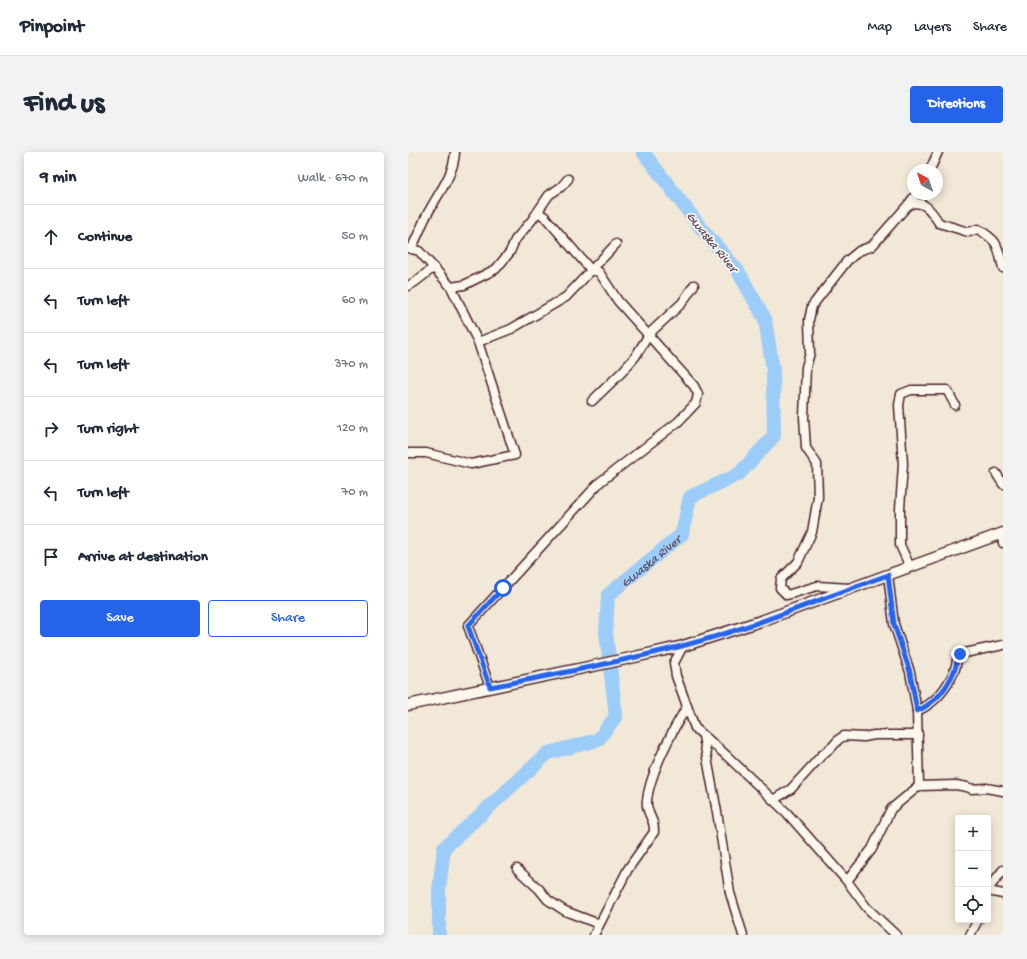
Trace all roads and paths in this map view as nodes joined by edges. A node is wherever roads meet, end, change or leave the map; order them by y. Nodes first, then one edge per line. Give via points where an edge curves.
1 (455, 152) edge
2 (938, 152) edge
3 (933, 164) edge
4 (568, 179) dead end
5 (912, 200) edge
6 (908, 205) junction
7 (538, 212) junction
8 (999, 242) edge
9 (616, 244) dead end
10 (410, 248) edge
11 (433, 268) junction
12 (1003, 268) edge
13 (591, 270) junction
14 (694, 285) dead end
15 (408, 286) edge
16 (451, 287) junction
17 (649, 336) junction
18 (478, 342) junction
19 (592, 401) dead end
20 (955, 405) dead end
21 (408, 453) edge
22 (996, 473) dead end
23 (1003, 484) edge
24 (1002, 537) edge
25 (910, 567) junction
26 (888, 575) junction
27 (851, 588) junction
28 (1003, 645) edge
29 (683, 646) junction
30 (490, 687) junction
31 (408, 706) edge
32 (687, 706) junction
33 (917, 711) junction
34 (918, 735) junction
35 (703, 736) junction
36 (919, 786) junction
37 (1003, 791) edge
38 (774, 800) junction
39 (517, 869) dead end
40 (1003, 870) edge
41 (847, 880) junction
42 (990, 887) edge
43 (991, 891) edge
44 (1003, 894) edge
45 (976, 923) edge
46 (599, 924) junction
47 (594, 935) edge
48 (743, 935) edge
49 (896, 935) edge
50 (970, 935) edge

1 - 10 street via 455,162 446,182
2 - 3 street
4 - 7 street via 549,196
5 - 6 street
6 - 8 street via 925,205 939,223 969,232 978,229
6 - 27 street via 872,246 859,251 847,262 812,306 809,320 810,353 806,367 804,417 806,448 817,464 818,497 812,532 798,562 781,579 780,588 786,595 817,586
7 - 13 street
7 - 16 street via 496,269 464,285
8 - 12 street
9 - 13 street
10 - 11 street via 419,251
11 - 15 street
11 - 16 street
13 - 17 street via 599,272 618,301
13 - 18 street via 566,297 511,329
14 - 17 street via 682,303
16 - 18 street
17 - 19 street via 622,372
17 - 30 street via 694,386 698,394 696,403 678,422 600,482 468,626
18 - 21 street via 515,455 471,464 426,453
20 - 25 street via 947,390 911,390 902,394 899,405 903,464 900,545
22 - 23 street
24 - 25 main road
25 - 26 main road
26 - 27 main road
26 - 33 street via 894,624 910,672
27 - 29 main road
28 - 33 street via 960,654 948,684 926,707
29 - 30 main road
29 - 32 street via 674,663
30 - 31 main road
32 - 35 street via 694,728
32 - 46 street via 667,742 651,784 647,800 654,832 628,869
33 - 34 street
34 - 36 street
34 - 38 street via 844,736 822,755 791,789
35 - 38 street
35 - 48 street via 730,893
36 - 37 street via 956,785
36 - 41 street via 891,808 872,849
38 - 41 street
39 - 46 street via 548,900 565,911
40 - 42 street
41 - 49 street via 867,908
43 - 44 street
45 - 50 street
46 - 47 street

